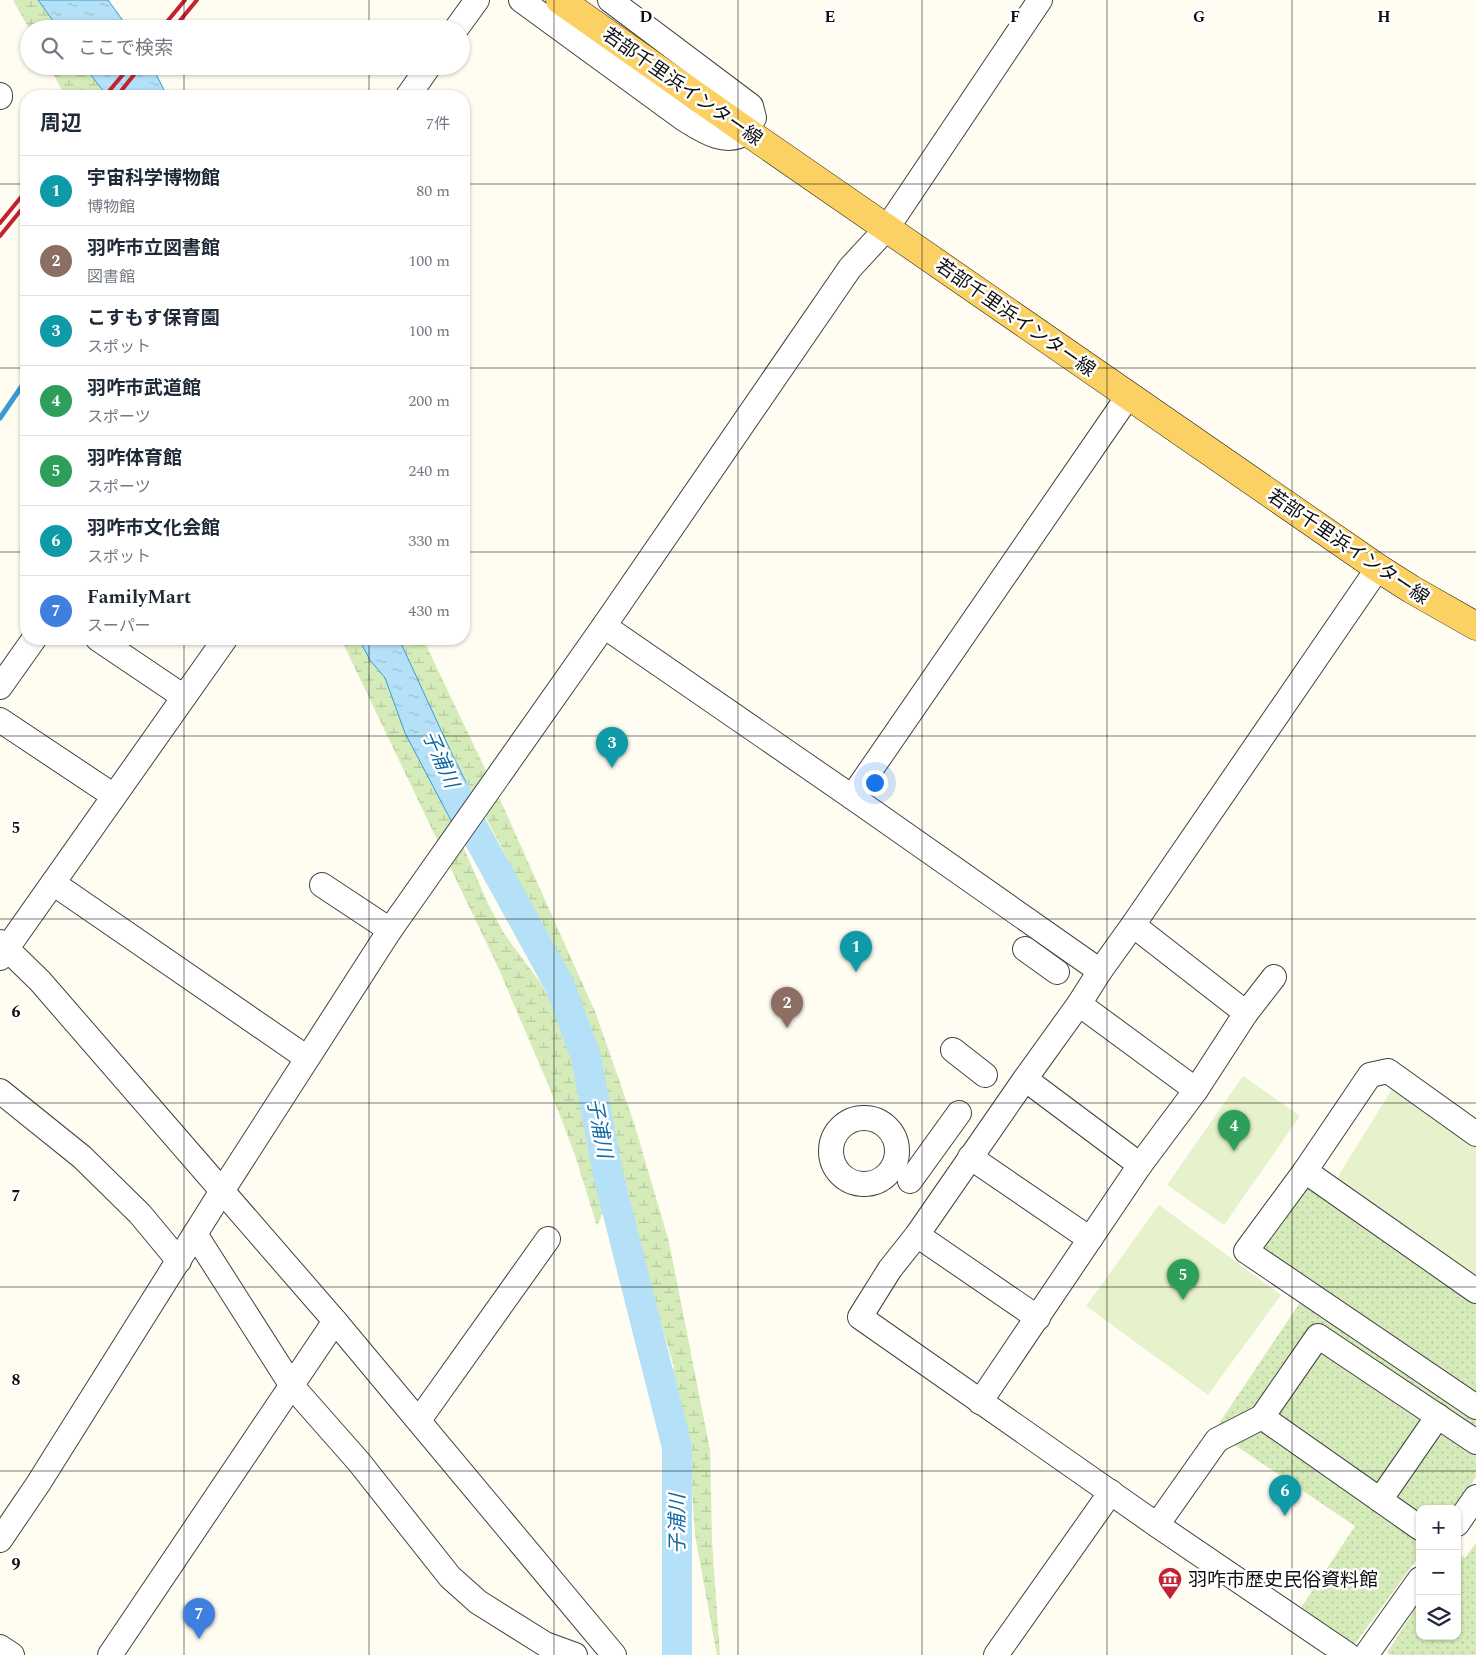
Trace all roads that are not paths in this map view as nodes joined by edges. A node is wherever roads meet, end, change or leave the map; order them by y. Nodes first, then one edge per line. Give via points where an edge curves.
1 (477, 0) edge
2 (521, 0) edge
3 (560, 0) edge
4 (610, 0) edge
5 (1040, 0) edge
6 (463, 20) edge
7 (423, 75) edge
8 (412, 90) edge
9 (746, 131) junction
10 (887, 228) junction
11 (1129, 395) junction
12 (1378, 568) junction
13 (604, 626) junction
14 (1476, 626) edge
15 (30, 645) edge
16 (107, 645) edge
17 (221, 645) edge
18 (0, 687) edge
19 (184, 698) junction
20 (0, 720) edge
21 (114, 796) junction
22 (852, 797) junction
23 (53, 883) junction
24 (322, 885) dead end
25 (1134, 924) junction
26 (390, 930) junction
27 (2, 949) edge
28 (1025, 949) dead end
29 (1100, 971) junction
30 (1057, 972) dead end
31 (1274, 977) dead end
32 (1079, 1004) junction
33 (1246, 1013) junction
34 (953, 1050) dead end
35 (308, 1058) junction
36 (985, 1075) dead end
37 (1024, 1079) junction
38 (0, 1090) edge
39 (1196, 1090) junction
40 (958, 1113) dead end
41 (1476, 1134) edge
42 (970, 1157) junction
43 (1140, 1165) junction
44 (1305, 1171) junction
45 (222, 1191) junction
46 (939, 1203) junction
47 (195, 1234) junction
48 (917, 1235) junction
49 (548, 1239) dead end
50 (1090, 1239) junction
51 (179, 1261) junction
52 (1476, 1291) edge
53 (1038, 1318) junction
54 (335, 1321) junction
55 (292, 1386) junction
56 (980, 1402) junction
57 (1476, 1407) edge
58 (1262, 1416) junction
59 (1438, 1416) junction
60 (419, 1420) junction
61 (1476, 1442) edge
62 (1111, 1492) junction
63 (1476, 1497) edge
64 (1380, 1500) junction
65 (1461, 1518) edge
66 (1157, 1525) junction
67 (1416, 1525) edge
68 (0, 1540) edge
69 (1416, 1585) edge
70 (0, 1647) edge
71 (12, 1655) edge
72 (110, 1655) edge
73 (575, 1655) edge
74 (614, 1655) edge
75 (996, 1655) edge
76 (1348, 1655) edge
77 (1366, 1655) edge

1 - 6 street
2 - 9 street via 708,134 729,139
3 - 9 main road, 若部千里浜インター線
4 - 9 street via 751,106 754,118
5 - 10 street
7 - 8 street
9 - 10 main road, 若部千里浜インター線
10 - 11 main road, 若部千里浜インター線
10 - 13 street via 850,268
11 - 12 main road, 若部千里浜インター線
11 - 22 street
12 - 14 main road, 若部千里浜インター線
12 - 25 street
13 - 22 street
13 - 26 street
15 - 18 street
16 - 19 street
17 - 19 street
19 - 21 street
20 - 21 street
21 - 23 street
22 - 29 street
23 - 27 street
23 - 35 street
24 - 26 street
25 - 29 street
25 - 33 street
26 - 35 street
27 - 45 street via 40,982
28 - 30 street
29 - 32 street
31 - 33 street
32 - 37 street
32 - 39 street
33 - 39 street
34 - 36 street
35 - 45 street
37 - 42 street
37 - 43 street
38 - 51 street via 82,1157 140,1214
39 - 43 street
40 - 46 street via 901,1175
41 - 44 street via 1388,1071 1370,1074
42 - 46 street
42 - 50 street
43 - 50 street
44 - 52 street
44 - 57 street via 1246,1251
45 - 47 street
45 - 54 street
46 - 48 street
47 - 51 street
47 - 55 street
48 - 53 street
48 - 56 street via 890,1269 860,1317
49 - 60 street
50 - 53 street
51 - 68 street
53 - 56 street
54 - 55 street
54 - 60 street
55 - 72 street
55 - 73 street via 359,1462 450,1577 478,1602 545,1644
56 - 62 street
58 - 59 street via 1318,1336
58 - 64 street
58 - 66 street via 1217,1440
59 - 61 street
59 - 64 street
60 - 74 street
62 - 66 street
62 - 75 street
63 - 65 street
64 - 67 street
66 - 76 street
69 - 77 street
70 - 71 street

